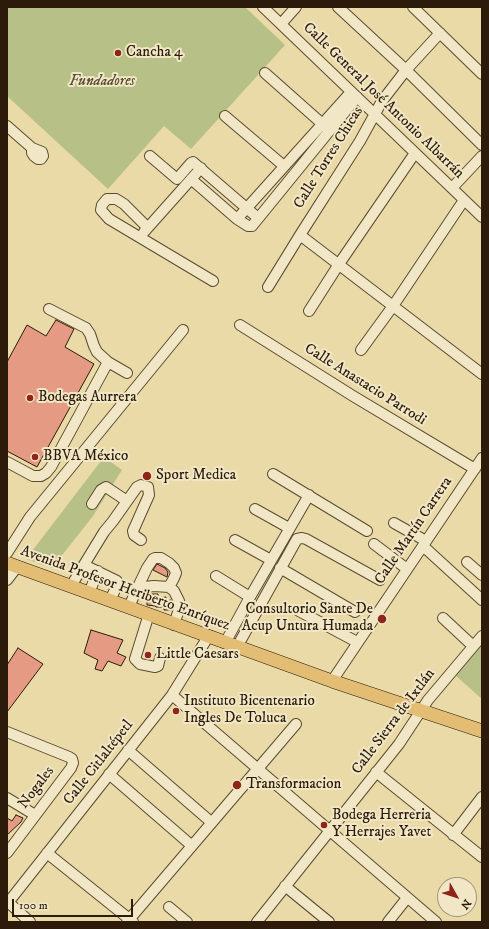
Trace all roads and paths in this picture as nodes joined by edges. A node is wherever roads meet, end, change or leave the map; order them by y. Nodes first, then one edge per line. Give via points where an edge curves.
1 (263, 7) edge
2 (296, 7) edge
3 (338, 7) edge
4 (413, 7) edge
5 (281, 24) junction
6 (440, 33) junction
7 (406, 70) junction
8 (265, 73) dead end
9 (482, 74) edge
10 (354, 94) junction
11 (374, 114) junction
12 (225, 116) dead end
13 (322, 124) junction
14 (7, 126) edge
15 (330, 131) junction
16 (482, 145) edge
17 (32, 148) dead end
18 (415, 154) junction
19 (150, 156) dead end
20 (482, 156) edge
21 (284, 166) junction
22 (201, 168) junction
23 (177, 179) junction
24 (188, 182) junction
25 (452, 188) junction
26 (464, 200) junction
27 (246, 209) junction
28 (482, 217) edge
29 (258, 218) junction
30 (237, 219) junction
31 (147, 227) junction
32 (300, 234) junction
33 (140, 236) junction
34 (339, 264) junction
35 (213, 281) dead end
36 (268, 287) dead end
37 (393, 306) junction
38 (49, 309) dead end
39 (309, 311) dead end
40 (240, 325) dead end
41 (184, 330) dead end
42 (361, 350) dead end
43 (108, 362) junction
44 (127, 373) dead end
45 (482, 374) edge
46 (482, 458) edge
47 (7, 462) edge
48 (475, 469) junction
49 (273, 474) dead end
50 (308, 495) junction
51 (127, 500) junction
52 (92, 504) dead end
53 (255, 509) dead end
54 (394, 523) dead end
55 (289, 528) junction
56 (367, 531) dead end
57 (140, 540) dead end
58 (235, 540) dead end
59 (374, 544) dead end
60 (425, 544) junction
61 (7, 553) edge
62 (271, 560) junction
63 (467, 562) dead end
64 (12, 565) edge
65 (84, 565) junction
66 (280, 568) junction
67 (407, 569) junction
68 (98, 571) junction
69 (482, 575) edge
70 (216, 576) dead end
71 (7, 580) edge
72 (380, 580) dead end
73 (71, 586) junction
74 (169, 587) junction
75 (136, 591) junction
76 (89, 592) junction
77 (250, 597) junction
78 (110, 600) junction
79 (482, 600) edge
80 (129, 607) junction
81 (299, 610) dead end
82 (355, 612) dead end
83 (149, 614) junction
84 (443, 618) dead end
85 (174, 625) junction
86 (482, 636) edge
87 (208, 637) junction
88 (357, 642) junction
89 (231, 645) junction
90 (473, 646) junction
91 (160, 658) dead end
92 (332, 681) junction
93 (172, 694) junction
94 (421, 711) junction
95 (296, 724) dead end
96 (482, 731) edge
97 (7, 732) edge
98 (128, 750) junction
99 (258, 768) junction
100 (376, 772) junction
101 (109, 774) junction
102 (7, 798) edge
103 (481, 799) edge
104 (35, 815) junction
105 (211, 822) junction
106 (329, 831) junction
107 (453, 835) junction
108 (191, 845) junction
109 (7, 853) edge
110 (47, 853) junction
111 (482, 857) edge
112 (285, 886) junction
113 (407, 898) junction
114 (8, 903) edge
115 (169, 907) dead end
116 (129, 921) edge
117 (30, 922) edge
118 (186, 922) edge
119 (257, 922) edge
120 (329, 922) edge
121 (388, 922) edge
122 (436, 922) edge

1 - 5 street, Calle General José Antonio Albarrán
2 - 5 street
3 - 7 street
4 - 6 street
5 - 10 street, Calle General José Antonio Albarrán
6 - 7 street, Calle Torres Chicas
6 - 9 street
7 - 11 street, Calle Torres Chicas
7 - 16 street
8 - 13 street
10 - 11 street, Calle General José Antonio Albarrán
10 - 13 street
10 - 15 street
11 - 18 street, Calle General José Antonio Albarrán
11 - 32 street, Calle Torres Chicas via 360,141
12 - 21 street
13 - 15 street
13 - 21 street
14 - 17 street
15 - 29 street
18 - 25 street, Calle General José Antonio Albarrán
18 - 34 street
19 - 23 street
20 - 25 street
21 - 27 street
22 - 23 street via 192,162
22 - 24 street
22 - 27 street
23 - 24 street
24 - 30 street
24 - 31 street
25 - 26 street, Calle General José Antonio Albarrán
26 - 28 street, Calle General José Antonio Albarrán
26 - 37 street
27 - 29 street
27 - 30 street
29 - 30 street via 250,226
31 - 33 street
31 - 33 street via 116,199 104,202 101,210 104,214
32 - 34 street
32 - 36 street, Calle Torres Chicas
33 - 35 street
34 - 37 street
34 - 39 street
37 - 42 street
37 - 45 street
38 - 43 street via 86,328 97,352
40 - 48 street, Calle Anastacio Parrodi
41 - 61 street via 30,517
43 - 44 street
43 - 47 street via 46,473 33,476
46 - 48 street, Calle Martín Carrera
48 - 60 street, Calle Martín Carrera
49 - 50 street
50 - 55 street
50 - 56 street
51 - 52 street via 106,487
51 - 57 street via 141,484 148,487 149,495 133,531
51 - 65 street via 100,537
53 - 55 street
54 - 60 street
55 - 62 street
58 - 62 street
59 - 67 street
60 - 67 street, Calle Martín Carrera
60 - 79 street
62 - 77 street
63 - 69 street
64 - 71 street
64 - 73 main road, Avenida Profesor Heriberto Enríquez
65 - 68 street
65 - 73 street
66 - 72 street via 295,541 302,538
66 - 82 street
66 - 89 street
67 - 88 street, Calle Martín Carrera
68 - 76 street
68 - 78 street via 118,583
70 - 77 street
73 - 76 main road, Avenida Profesor Heriberto Enríquez
74 - 75 street via 148,586
74 - 75 street via 176,573 174,568 161,558 155,558 146,568
74 - 85 street via 179,601
75 - 80 street
76 - 78 main road, Avenida Profesor Heriberto Enríquez
77 - 89 street
78 - 80 main road, Avenida Profesor Heriberto Enríquez
80 - 83 main road, Avenida Profesor Heriberto Enríquez
81 - 88 street
83 - 85 main road, Avenida Profesor Heriberto Enríquez
83 - 91 street via 135,659 140,664 155,667 158,666
84 - 90 street
85 - 87 main road, Avenida Profesor Heriberto Enríquez
86 - 90 street, Calle Sierra de Ixtlán
87 - 89 main road, Avenida Profesor Heriberto Enríquez
87 - 93 street, Calle Citlaltépetl
88 - 92 street, Calle Martín Carrera
89 - 92 main road, Avenida Profesor Heriberto Enríquez
90 - 94 street, Calle Sierra de Ixtlán
92 - 94 main road, Avenida Profesor Heriberto Enríquez
93 - 98 street, Calle Citlaltépetl
93 - 99 street
94 - 96 main road, Avenida Profesor Heriberto Enríquez
94 - 100 street, Calle Sierra de Ixtlán
95 - 99 street
97 - 104 street, Nogales via 72,759 71,768
98 - 101 street, Calle Citlaltépetl
98 - 105 street
99 - 105 street
99 - 106 street
100 - 106 street, Calle Sierra de Ixtlán
100 - 107 street
101 - 108 street
101 - 110 street, Calle Citlaltépetl
102 - 104 street
103 - 107 street
104 - 109 street, Nogales
105 - 108 street
106 - 112 street, Calle Sierra de Ixtlán
106 - 113 street
107 - 111 street
108 - 116 street
110 - 114 street, Calle Citlaltépetl
110 - 116 street
112 - 119 street, Calle Sierra de Ixtlán
112 - 120 street
113 - 121 street
113 - 122 street
114 - 117 street
115 - 118 street

